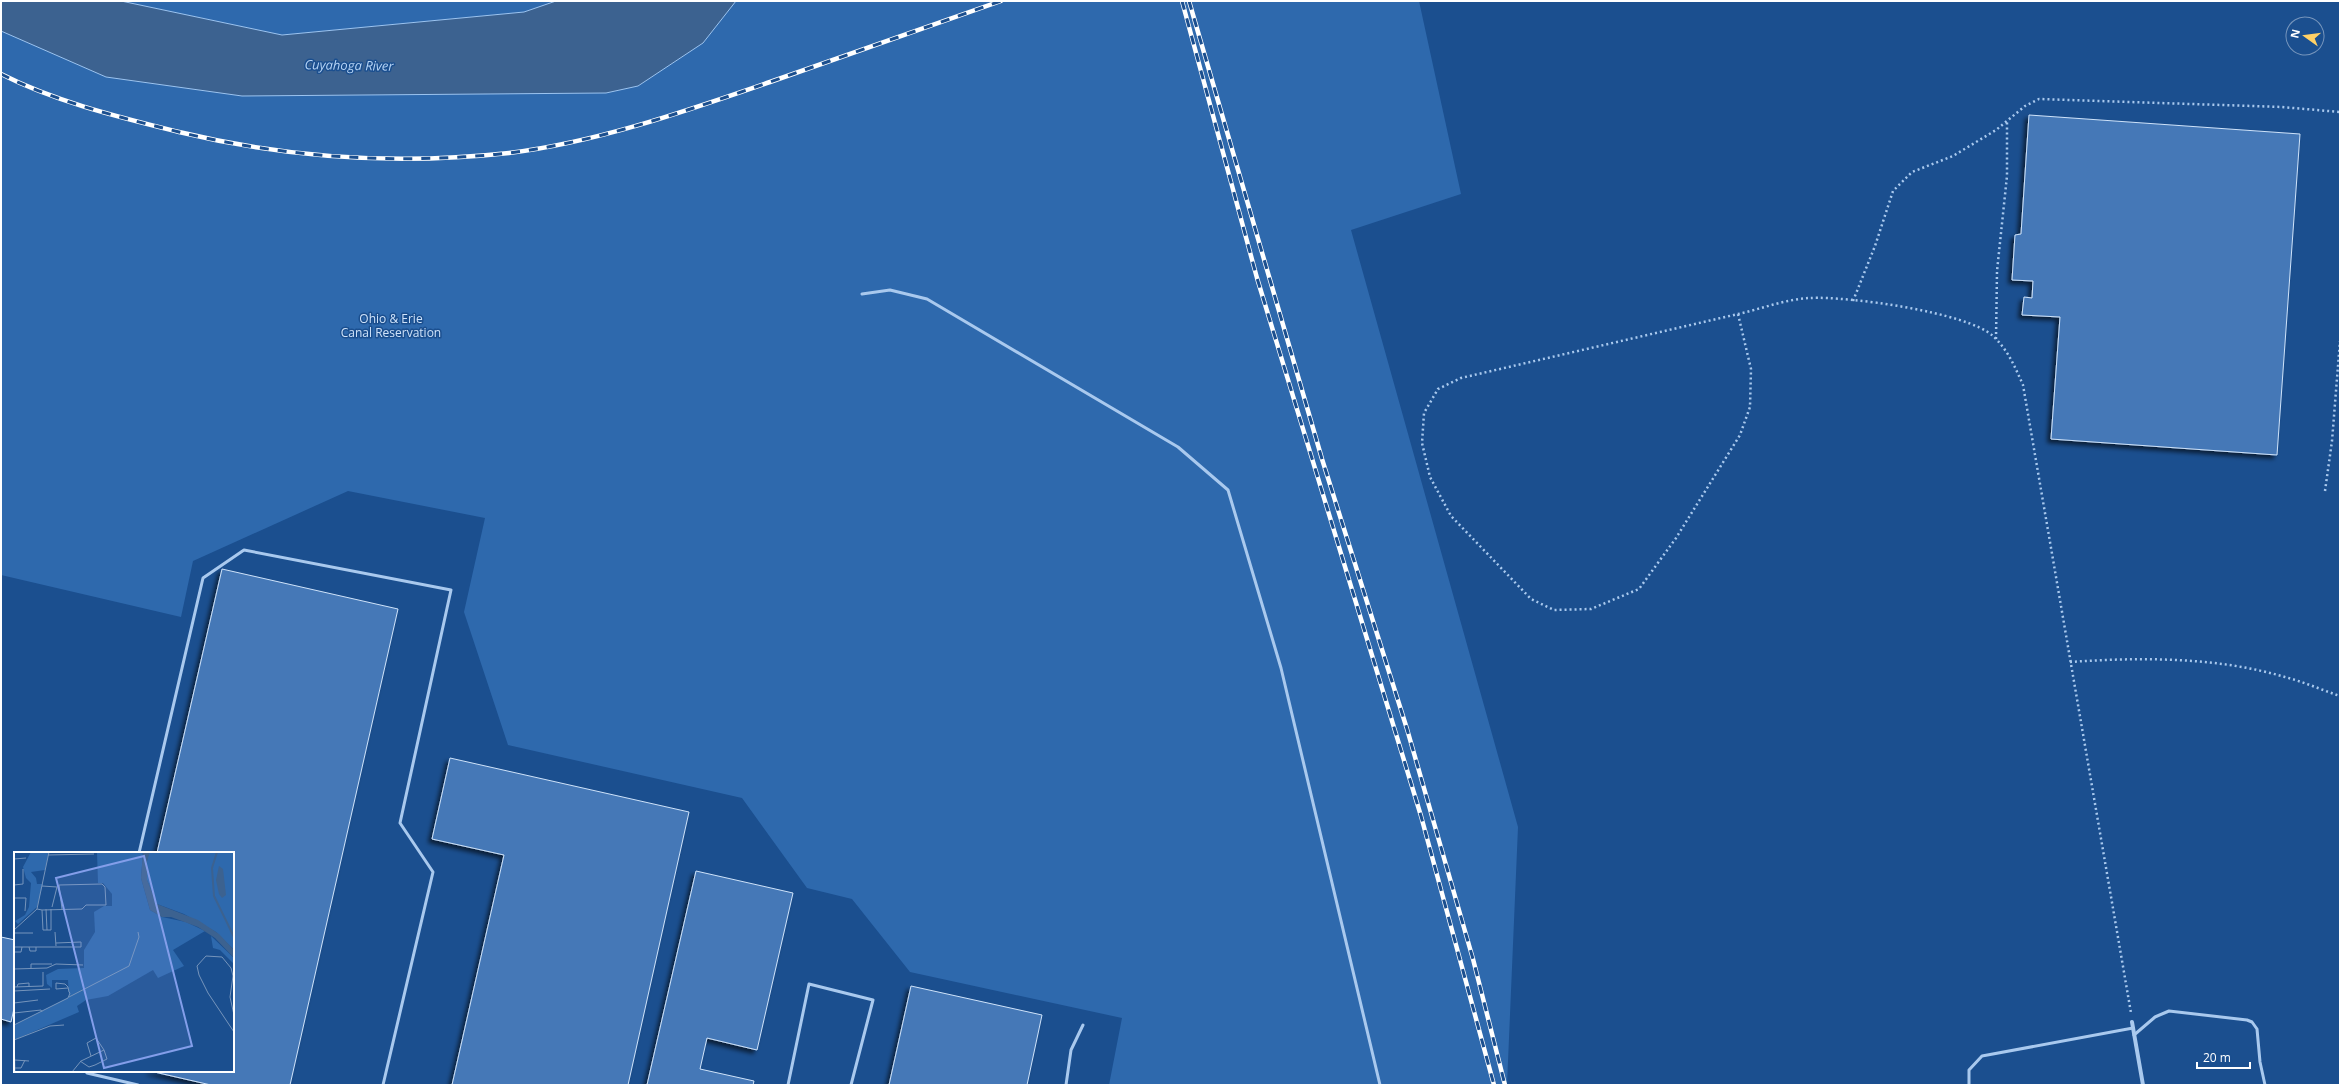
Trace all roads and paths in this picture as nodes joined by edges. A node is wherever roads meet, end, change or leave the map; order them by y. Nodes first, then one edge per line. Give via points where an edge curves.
1 (2340, 112) edge
2 (2007, 121) junction
3 (862, 294) dead end
4 (1853, 301) junction
5 (1738, 314) junction
6 (1996, 339) junction
7 (2340, 341) edge
8 (2325, 491) dead end
9 (2070, 662) junction
10 (2340, 696) edge
11 (138, 852) edge
12 (2132, 1022) joint
13 (1083, 1025) dead end
14 (2133, 1028) junction
15 (2134, 1035) junction
16 (88, 1072) edge
17 (138, 1085) edge
18 (383, 1085) edge
19 (788, 1085) edge
20 (851, 1085) edge
21 (1066, 1085) edge
22 (1380, 1085) edge
23 (1970, 1085) edge
24 (2144, 1085) edge
25 (2265, 1085) edge

1 - 2 path via 2282,107 2039,100 2025,106
2 - 4 path via 1953,156 1912,172 1893,191
2 - 6 path via 2007,176 1997,271
3 - 22 lane via 890,290 927,299 1178,447 1228,490 1281,668
4 - 5 path via 1809,298
4 - 6 path via 1951,316 1977,326
5 - 5 path via 1461,378 1438,389 1424,413 1422,442 1430,477 1451,516 1531,599 1554,610 1591,609 1639,589 1653,570 1740,435 1750,407 1751,369
6 - 9 path via 2010,355 2023,385
7 - 8 path
9 - 10 path via 2153,659 2246,668 2286,677
9 - 12 path
11 - 18 lane via 203,578 244,550 451,590 400,823 433,872
12 - 14 street
13 - 21 lane via 1071,1050
14 - 15 street
14 - 23 lane via 1982,1056 1969,1070
15 - 24 street
15 - 25 lane via 2155,1017 2169,1011 2247,1020 2257,1029
16 - 17 lane
19 - 20 lane via 809,984 873,1000

